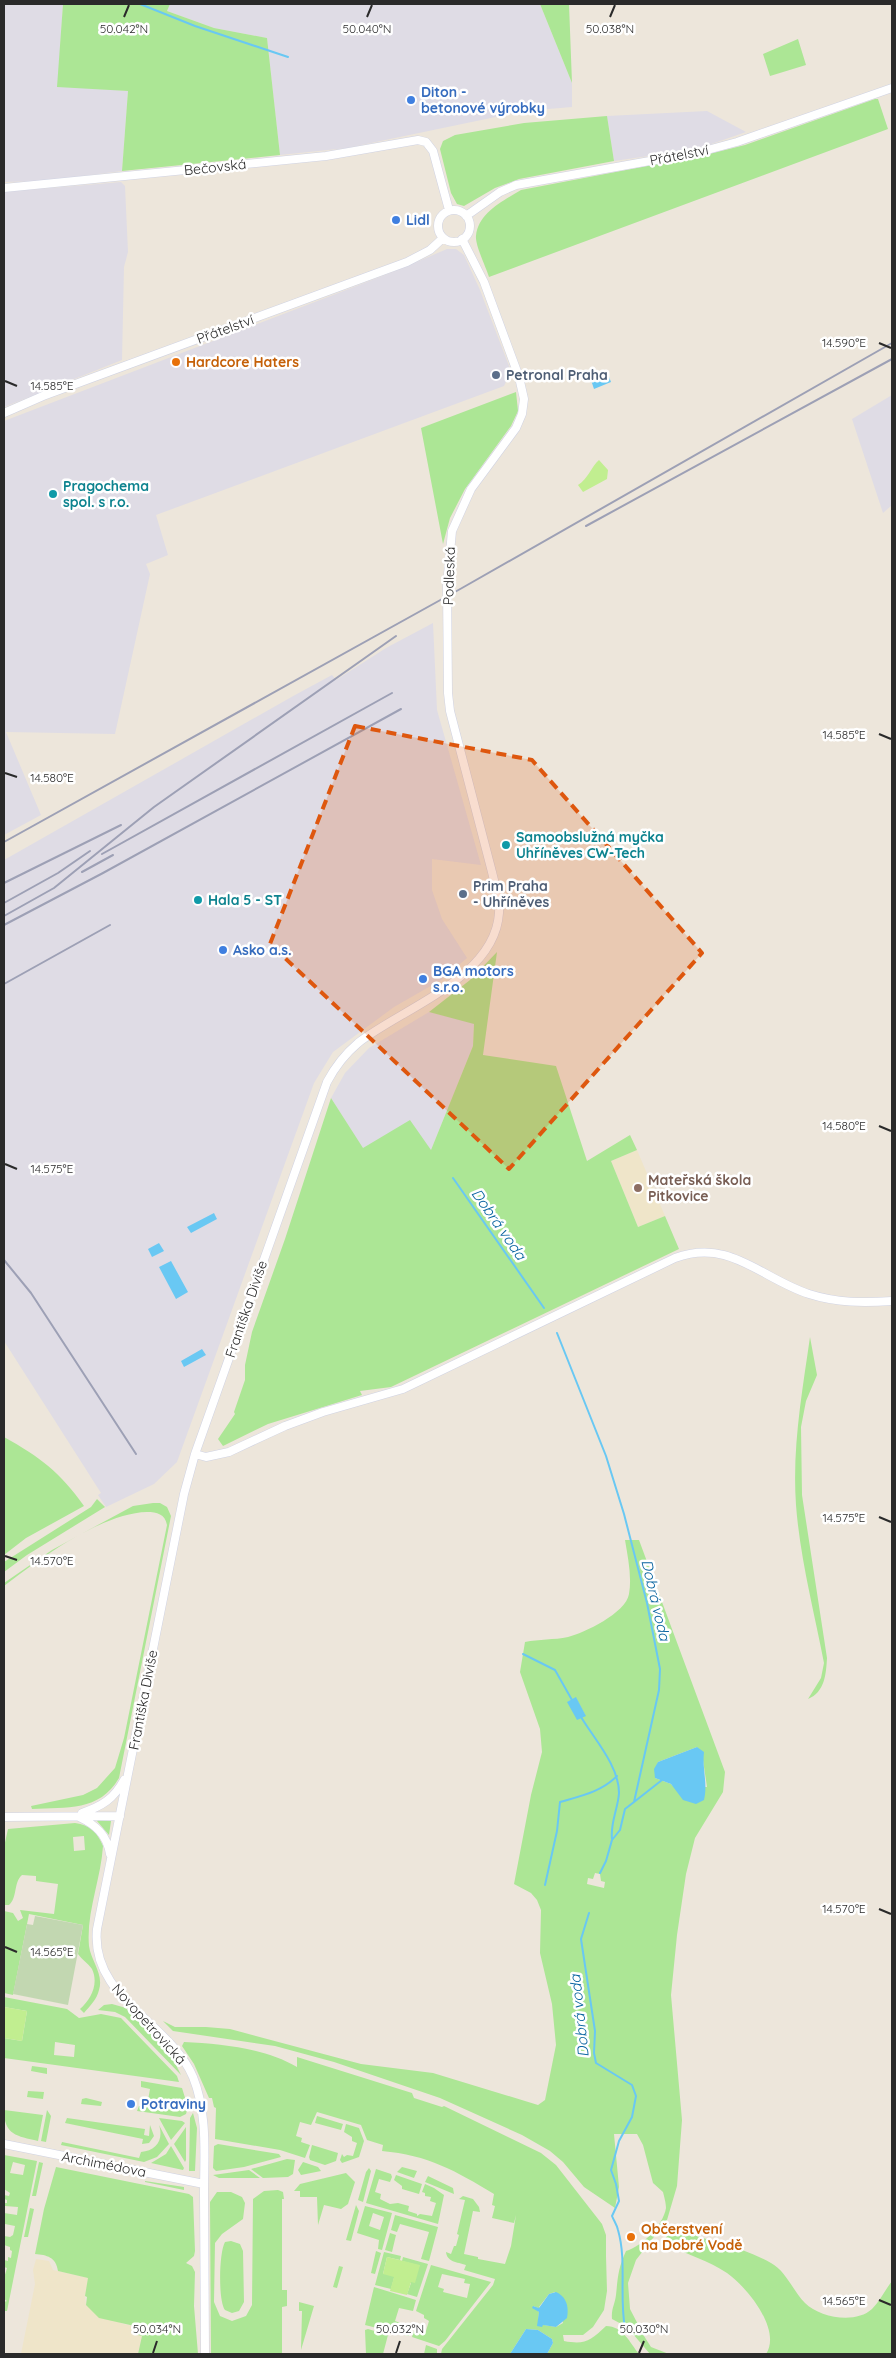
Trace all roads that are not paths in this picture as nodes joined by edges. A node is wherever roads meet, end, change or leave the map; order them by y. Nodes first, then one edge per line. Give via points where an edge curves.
1 (892, 88) edge
2 (4, 188) edge
3 (449, 210) junction
4 (466, 216) junction
5 (443, 238) junction
6 (462, 239) junction
7 (4, 413) edge
8 (492, 938) joint
9 (892, 1301) edge
10 (195, 1454) junction
11 (132, 1758) junction
12 (75, 1815) junction
13 (120, 1816) junction
14 (4, 1817) edge
15 (111, 1859) junction
16 (4, 2144) edge
17 (204, 2184) junction
18 (205, 2354) edge

1 - 4 main road, Přátelství via 709,150 516,185
2 - 3 main road, Bečovská via 326,156 410,141 426,142 434,155
3 - 4 main road
3 - 5 main road via 438,222 438,231
4 - 6 main road via 469,229
5 - 6 main road via 450,242
5 - 7 main road, Přátelství via 430,250 407,262 52,392
6 - 8 main road, Podleská via 484,282 524,399 516,428 462,506 452,531 448,556 450,711 498,898 499,912
8 - 10 main road, Františka Diviše via 461,976 428,1001 358,1044 342,1058 331,1074
9 - 10 main road via 858,1302 818,1297 791,1287 732,1256 693,1252 674,1258 403,1389 315,1414 229,1452 206,1457
10 - 11 main road, Františka Diviše
11 - 12 main road via 126,1778 112,1798
11 - 13 main road, Novopetrovická
12 - 13 main road
12 - 14 main road
12 - 15 main road via 92,1823 104,1835
13 - 15 main road, Novopetrovická
15 - 17 main road, Novopetrovická via 97,1929 97,1950 104,1971 119,1992 177,2053 193,2076 203,2114
16 - 17 main road, Archimédova
17 - 18 main road, Novopetrovická

